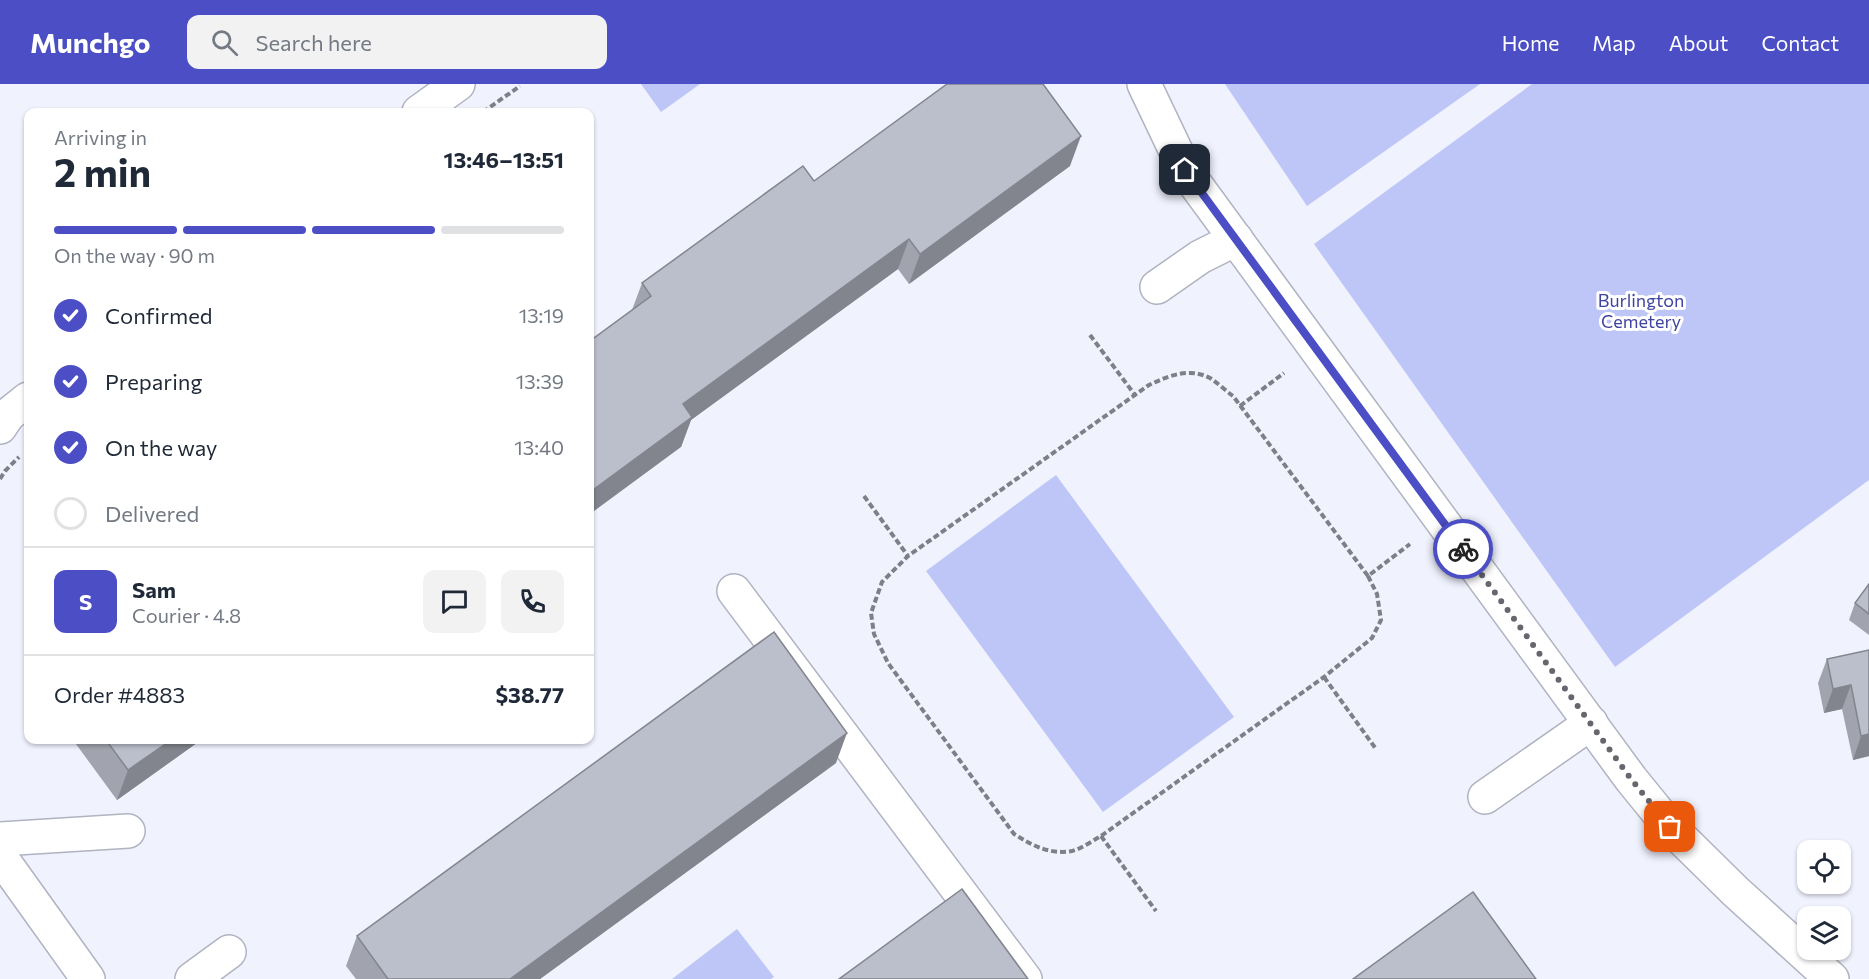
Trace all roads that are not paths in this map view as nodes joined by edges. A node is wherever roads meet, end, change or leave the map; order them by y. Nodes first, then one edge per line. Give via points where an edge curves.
1 (458, 84) edge
2 (1144, 84) edge
3 (425, 108) edge
4 (1236, 239) junction
5 (1157, 287) dead end
6 (24, 402) edge
7 (0, 427) edge
8 (734, 591) dead end
9 (1591, 723) junction
10 (1485, 797) dead end
11 (128, 831) dead end
12 (0, 839) edge
13 (0, 856) edge
14 (229, 952) dead end
15 (88, 979) edge
16 (192, 979) edge
17 (1025, 979) edge
18 (1832, 979) edge

1 - 3 street
2 - 4 street via 1185,170
4 - 5 street via 1200,257
4 - 9 street
6 - 7 street
8 - 17 street
9 - 10 street
9 - 18 street via 1670,827
11 - 12 street
13 - 15 street
14 - 16 street

